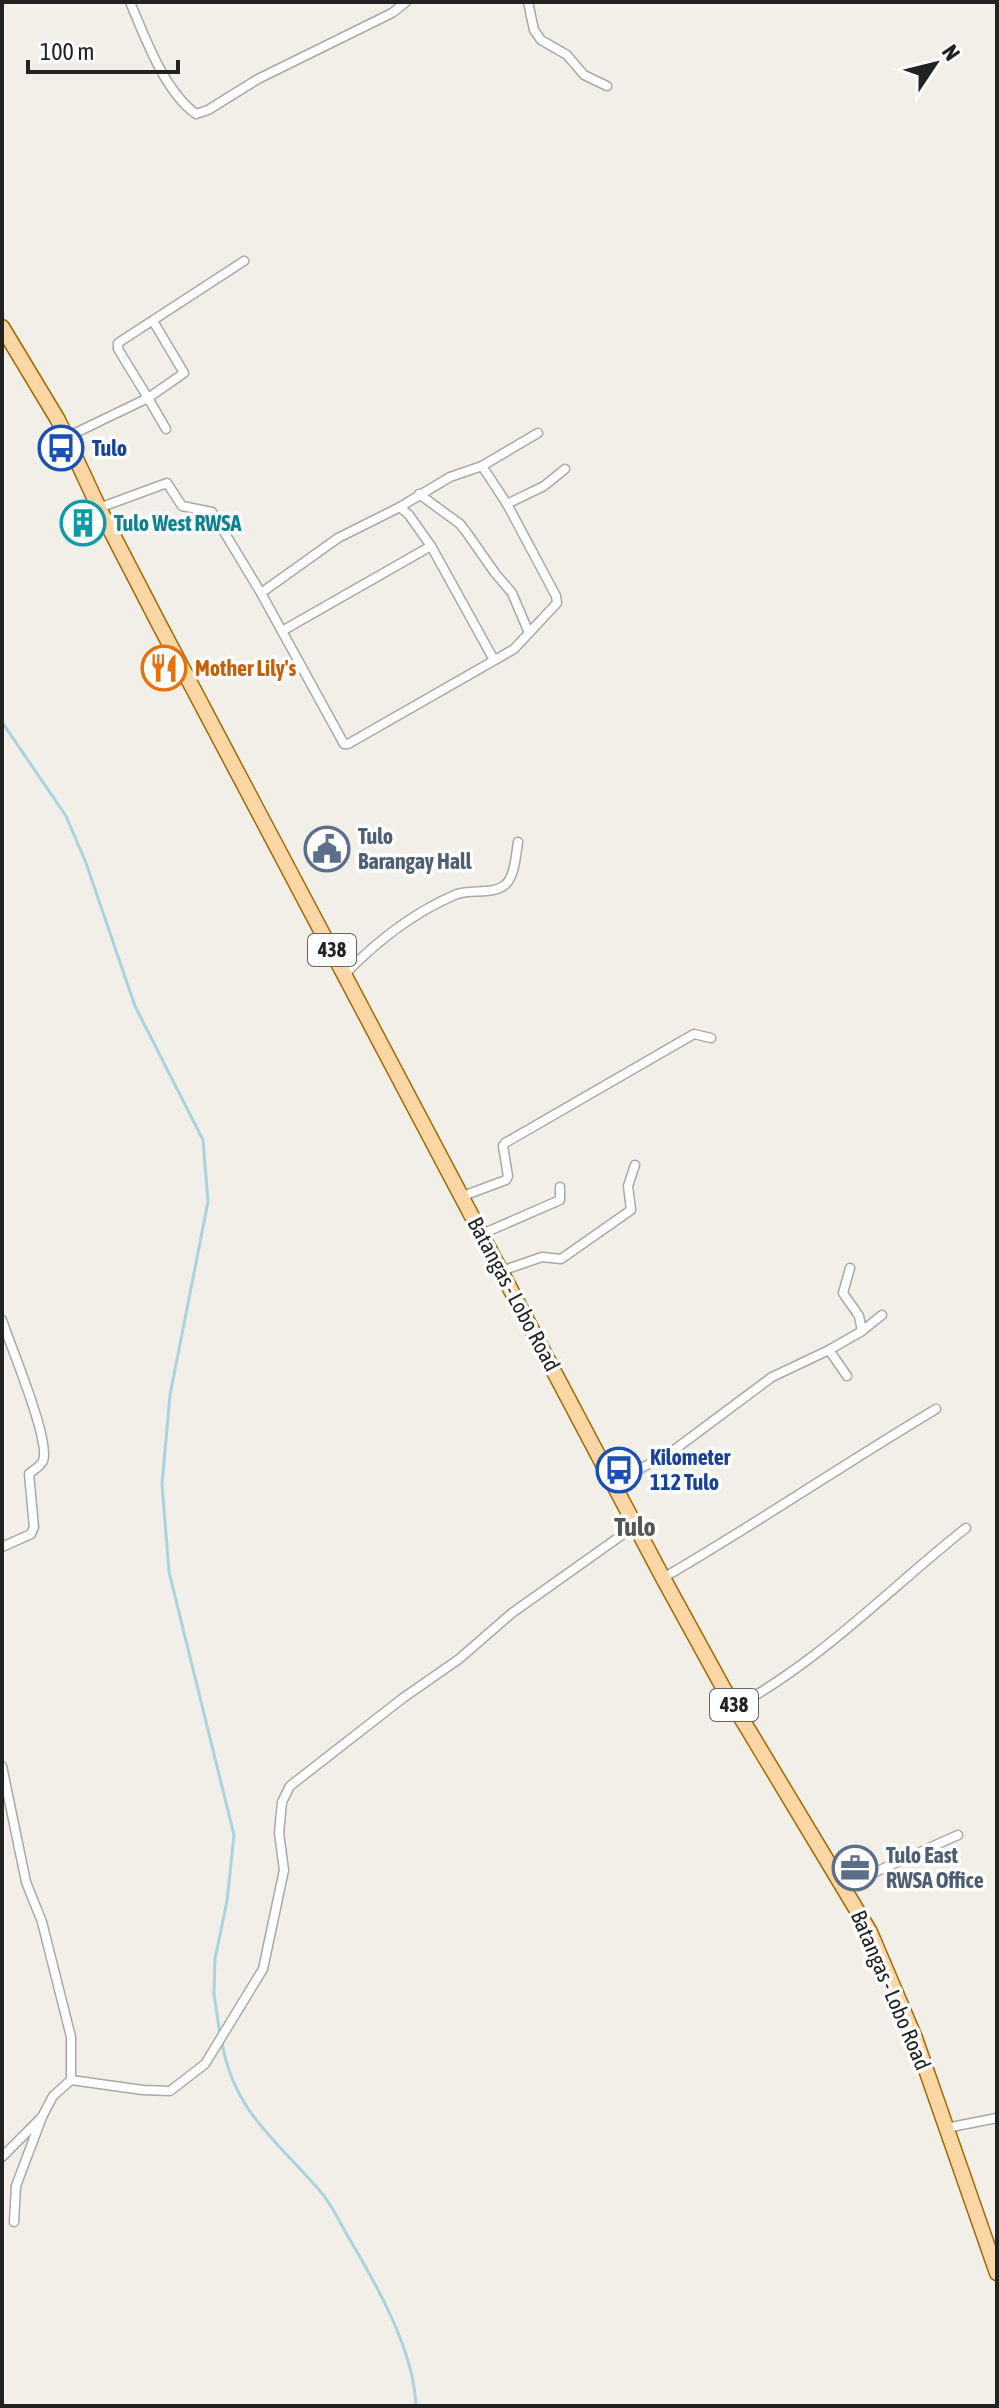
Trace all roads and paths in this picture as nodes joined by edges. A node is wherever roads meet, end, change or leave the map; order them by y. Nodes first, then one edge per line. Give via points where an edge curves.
1 (130, 2) edge
2 (406, 2) edge
3 (528, 2) edge
4 (607, 86) dead end
5 (244, 261) dead end
6 (153, 321) junction
7 (2, 327) edge
8 (148, 398) junction
9 (166, 429) dead end
10 (538, 433) dead end
11 (67, 437) junction
12 (482, 466) junction
13 (565, 469) dead end
14 (419, 494) junction
15 (507, 504) junction
16 (400, 507) junction
17 (99, 508) junction
18 (431, 546) junction
19 (261, 593) junction
20 (282, 631) junction
21 (529, 633) junction
22 (494, 660) junction
23 (518, 842) dead end
24 (345, 974) junction
25 (711, 1038) dead end
26 (635, 1165) dead end
27 (560, 1187) dead end
28 (463, 1196) junction
29 (482, 1234) junction
30 (850, 1268) dead end
31 (501, 1271) junction
32 (882, 1315) dead end
33 (2, 1320) edge
34 (862, 1331) junction
35 (829, 1350) junction
36 (847, 1376) dead end
37 (936, 1409) dead end
38 (613, 1483) junction
39 (636, 1525) junction
40 (966, 1528) dead end
41 (2, 1545) edge
42 (663, 1578) junction
43 (735, 1707) junction
44 (2, 1766) edge
45 (958, 1835) dead end
46 (844, 1886) junction
47 (71, 2080) junction
48 (42, 2117) junction
49 (997, 2118) edge
50 (946, 2128) junction
51 (2, 2157) edge
52 (14, 2222) dead end
53 (997, 2273) edge

1 - 2 street via 151,52 196,114
3 - 4 street via 541,40 567,55 584,75
5 - 6 street
6 - 8 street via 184,373
6 - 8 street via 117,345
7 - 11 main road, Batangas - Lobo Road / 438
8 - 9 street
8 - 11 street
10 - 12 street
11 - 17 main road, Batangas - Lobo Road / 438
12 - 14 street
12 - 15 street
13 - 15 street
14 - 16 street
14 - 21 street via 460,524 512,593
15 - 21 street via 556,596 552,610
16 - 18 street
16 - 19 street via 338,538
17 - 19 street via 167,483 182,506 212,512
17 - 24 main road, Batangas - Lobo Road / 438
18 - 20 street
18 - 22 street
19 - 20 street
20 - 22 street via 344,744
21 - 22 street
23 - 24 street via 509,881 503,886 460,893 435,905 379,941
24 - 28 main road, Batangas - Lobo Road / 438
25 - 28 street via 694,1034 505,1143 506,1180
26 - 31 street via 628,1186 631,1210 561,1259 542,1257
27 - 29 street via 560,1200
28 - 29 main road, Batangas - Lobo Road / 438
29 - 31 main road, Batangas - Lobo Road / 438
30 - 34 street via 843,1293 859,1316
31 - 38 main road, Batangas - Lobo Road / 438
32 - 34 street
33 - 41 street via 22,1371 44,1458 29,1474 31,1534
34 - 35 street
35 - 36 street
35 - 38 street via 772,1377 670,1453
37 - 42 street
38 - 39 main road, Batangas - Lobo Road / 438
39 - 42 main road, Batangas - Lobo Road / 438
39 - 47 street via 512,1613 290,1786 282,1802 279,1833 284,1870 265,1962 205,2064 170,2091
40 - 43 street via 812,1657
42 - 43 main road, Batangas - Lobo Road / 438
43 - 46 main road, Batangas - Lobo Road / 438
44 - 47 street via 26,1882 42,1922 71,2037
45 - 46 street
46 - 50 main road, Batangas - Lobo Road / 438 via 892,1981
47 - 48 street via 53,2096
48 - 51 street
48 - 52 street via 16,2186
49 - 50 street
50 - 53 main road, Batangas - Lobo Road / 438

